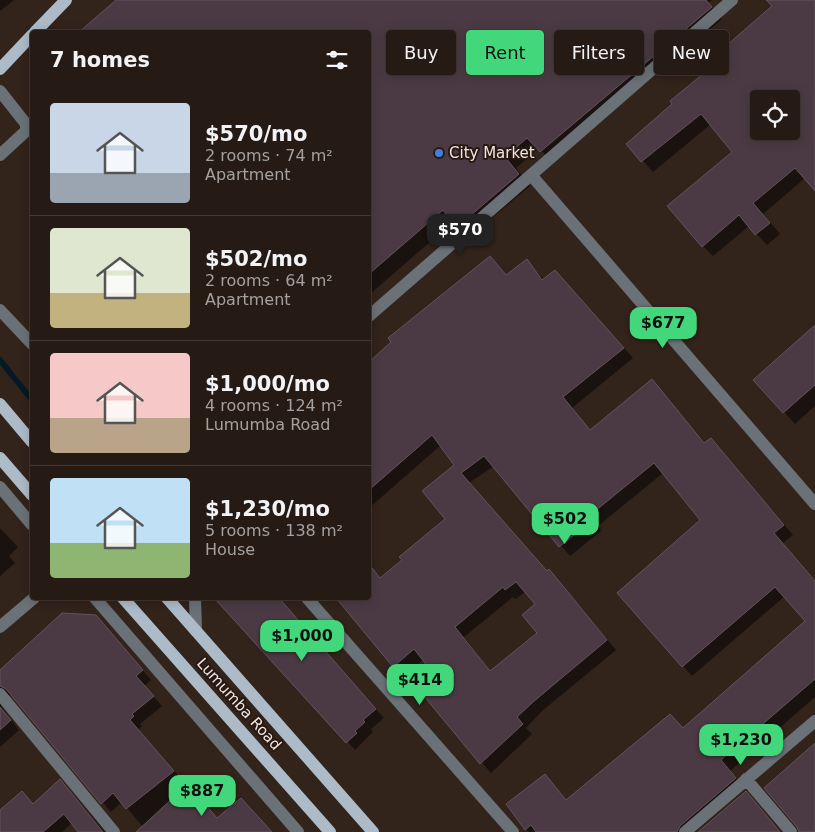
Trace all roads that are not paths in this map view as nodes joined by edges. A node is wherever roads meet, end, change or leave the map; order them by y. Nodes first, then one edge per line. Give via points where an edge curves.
1 (66, 0) edge
2 (732, 0) edge
3 (37, 30) edge
4 (30, 37) edge
5 (0, 69) edge
6 (0, 91) edge
7 (0, 155) edge
8 (532, 176) junction
9 (0, 310) edge
10 (371, 314) edge
11 (30, 342) edge
12 (0, 404) edge
13 (30, 440) edge
14 (0, 458) edge
15 (0, 487) edge
16 (30, 493) edge
17 (815, 504) edge
18 (30, 523) edge
19 (32, 600) edge
20 (97, 600) edge
21 (125, 600) edge
22 (169, 600) edge
23 (195, 600) edge
24 (309, 600) edge
25 (0, 627) edge
26 (196, 631) junction
27 (0, 694) edge
28 (815, 721) edge
29 (746, 779) junction
30 (114, 832) edge
31 (298, 832) edge
32 (330, 832) edge
33 (373, 832) edge
34 (513, 832) edge
35 (685, 832) edge
36 (791, 832) edge

1 - 3 main road
2 - 8 street
4 - 5 main road
6 - 7 street via 26,124 26,131
8 - 10 street
8 - 17 street
9 - 11 street
12 - 13 main road
14 - 16 main road
15 - 18 street
19 - 25 street
20 - 31 street
21 - 32 main road, Lumumba Road
22 - 26 main road, Lumumba Road
23 - 26 street
24 - 34 street
26 - 33 main road, Lumumba Road
27 - 30 street
28 - 29 street
29 - 35 street
29 - 36 street

